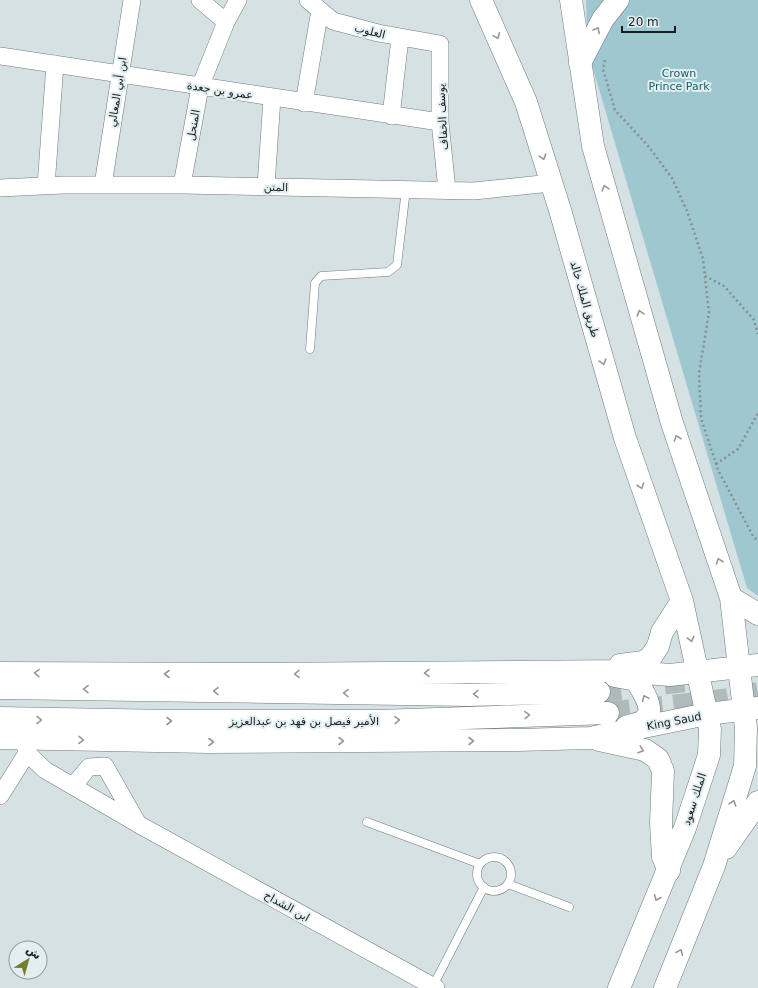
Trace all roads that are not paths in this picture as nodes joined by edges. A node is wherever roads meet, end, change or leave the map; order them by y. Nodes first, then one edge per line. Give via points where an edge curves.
1 (132, 0) edge
2 (200, 0) edge
3 (238, 0) edge
4 (481, 0) edge
5 (570, 0) edge
6 (618, 0) edge
7 (314, 5) edge
8 (226, 22) junction
9 (400, 38) junction
10 (440, 44) joint
11 (0, 56) edge
12 (580, 63) junction
13 (55, 64) junction
14 (119, 74) junction
15 (200, 87) junction
16 (272, 98) junction
17 (304, 103) junction
18 (391, 116) junction
19 (440, 122) junction
20 (551, 183) junction
21 (103, 185) junction
22 (182, 185) junction
23 (46, 186) junction
24 (266, 186) junction
25 (0, 188) edge
26 (406, 189) junction
27 (447, 190) junction
28 (310, 349) dead end
29 (731, 598) junction
30 (682, 601) junction
31 (758, 614) edge
32 (748, 667) edge
33 (550, 671) junction
34 (0, 672) edge
35 (699, 673) junction
36 (0, 688) edge
37 (599, 692) tunnel mouth
38 (751, 709) edge
39 (608, 713) tunnel mouth
40 (707, 714) junction
41 (0, 718) edge
42 (0, 738) edge
43 (590, 738) junction
44 (25, 746) junction
45 (73, 786) junction
46 (0, 796) edge
47 (758, 802) edge
48 (367, 822) dead end
49 (138, 824) junction
50 (480, 864) junction
51 (714, 866) junction
52 (669, 871) junction
53 (508, 884) junction
54 (484, 887) junction
55 (570, 907) dead end
56 (434, 987) edge
57 (619, 988) edge
58 (665, 988) edge

1 - 14 street, ابن أبي المعالي
2 - 8 street
3 - 8 street, المنحل
4 -> 20 main road, طريق الملك خالد via 526,102
5 - 12 main road
12 -> 6 main road via 603,19
7 - 9 street, العلوب via 333,21
7 - 17 street
8 - 15 street, المنحل
9 - 10 street, العلوب
9 - 18 street
10 - 19 street, يوسف الخفاف
11 - 13 street, عمرو بن جعدة
29 -> 12 main road via 672,423 593,146
13 - 14 street, عمرو بن جعدة
13 - 23 street
14 - 15 street, عمرو بن جعدة
14 - 21 street, ابن أبي المعالي
15 - 16 street, عمرو بن جعدة
15 - 22 street, المنحل
16 - 17 street, عمرو بن جعدة
16 - 24 street
17 - 18 street, عمرو بن جعدة
18 - 19 street, عمرو بن جعدة
19 - 27 street, يوسف الخفاف
20 - 27 street, المتن via 474,191
20 -> 30 main road, طريق الملك خالد via 624,438
21 - 22 street, المتن
21 - 23 street, المتن
22 - 24 street, المتن
23 - 25 street, المتن
24 - 26 street, المتن
26 - 27 street, المتن
26 - 28 lane via 397,265 388,272 317,278
29 - 31 main road
29 - 32 main road
30 - 33 main road via 662,632 651,657 643,662
30 -> 35 main road, الملك سعود
32 - 35 main road
32 - 38 main road
33 -> 34 main road via 259,674
33 - 35 main road via 622,671 670,675
43 -> 33 main road via 644,721 648,716 648,702 636,680 621,676
35 - 40 main road, الملك سعود
37 -> 36 main road via 468,695
38 - 40 main road, King Saud
51 -> 38 main road via 745,766 746,728
41 -> 39 main road, الأمير فيصل بن فهد بن عبدالعزيز via 370,721
40 - 43 main road, King Saud
40 - 52 main road, الملك سعود via 710,729 709,755
42 - 44 main road, الأمير فيصل بن فهد بن عبدالعزيز
44 -> 43 main road, الأمير فيصل بن فهد بن عبدالعزيز
43 -> 52 main road via 645,750 658,759 663,771 663,857
44 - 45 street, ابن الشداح via 45,770
44 - 46 street
45 - 49 street, ابن الشداح
45 - 49 street via 88,767 105,766
47 - 51 main road
48 - 50 lane
49 - 56 street, ابن الشداح
50 - 53 lane via 488,857 499,857 508,863 511,873
50 - 54 lane via 477,874 480,884
58 -> 51 main road
52 -> 57 main road, الملك سعود
53 - 54 lane via 500,890 489,890
53 - 55 lane
54 - 56 lane

